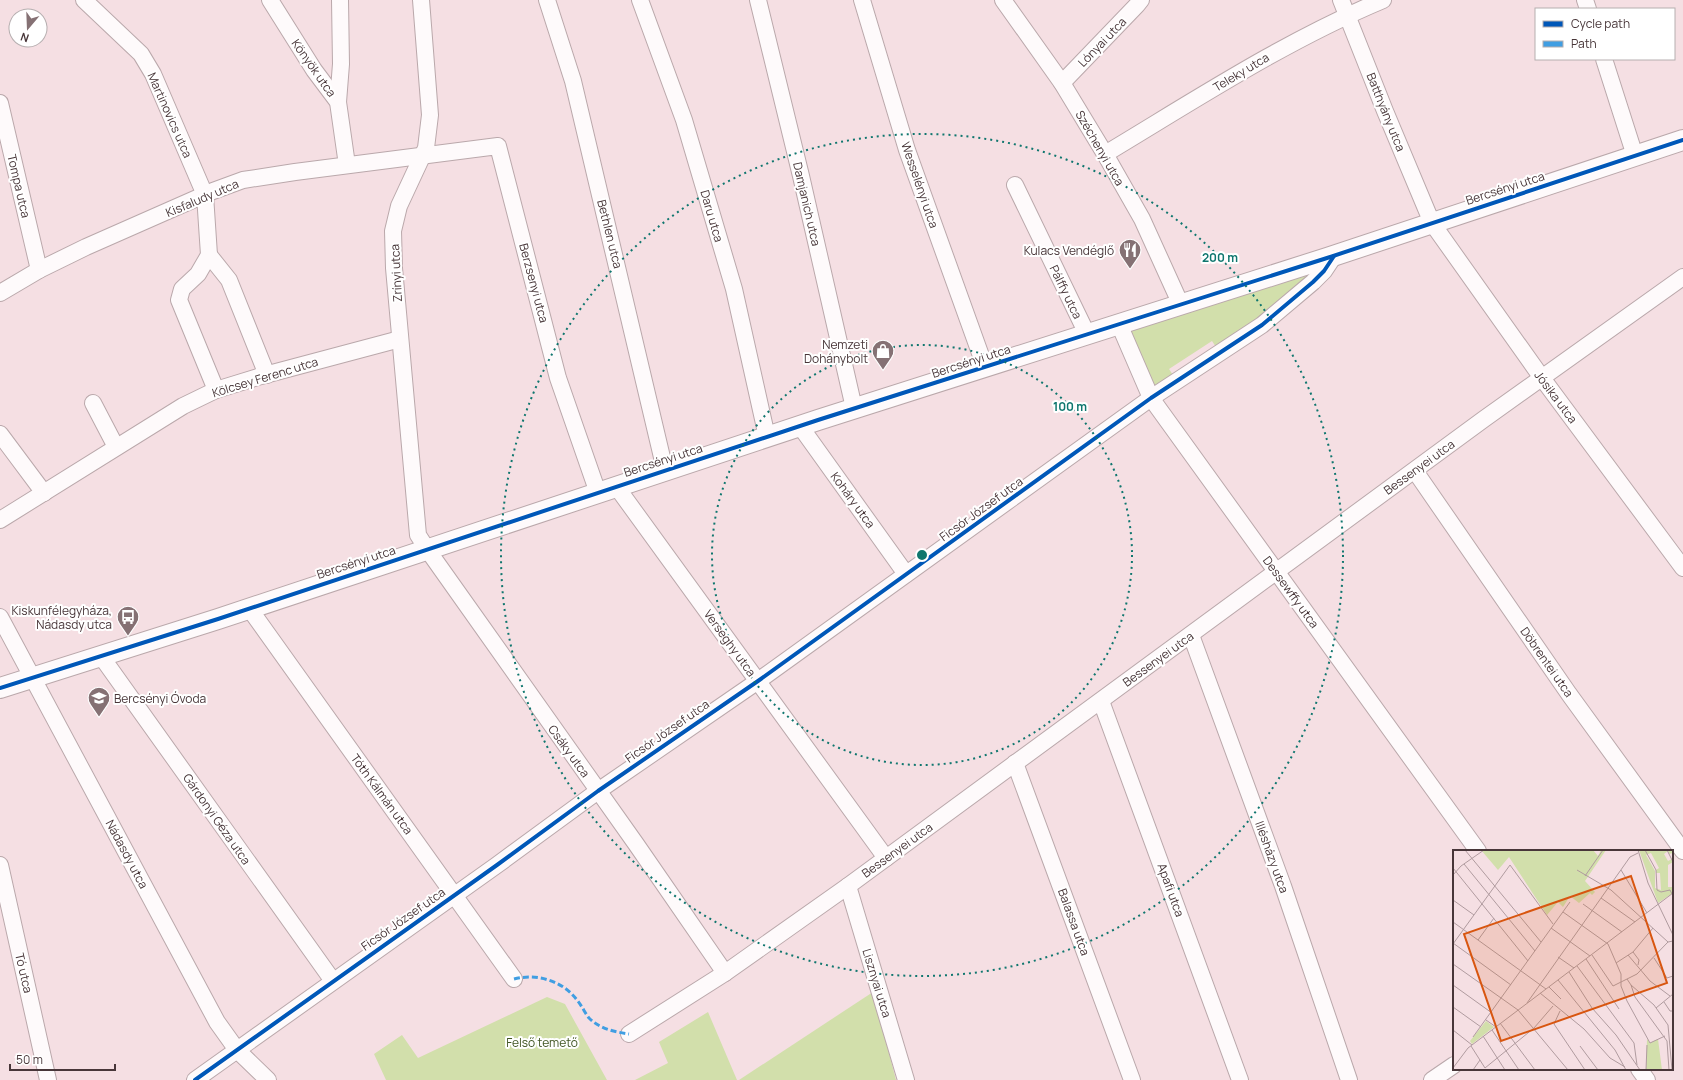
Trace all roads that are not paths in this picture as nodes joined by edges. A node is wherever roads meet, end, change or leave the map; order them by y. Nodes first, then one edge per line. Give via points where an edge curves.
1 (84, 0) edge
2 (270, 0) edge
3 (340, 0) edge
4 (421, 0) edge
5 (547, 0) edge
6 (640, 0) edge
7 (758, 0) edge
8 (862, 0) edge
9 (1003, 0) edge
10 (1141, 0) edge
11 (1341, 0) edge
12 (1382, 0) edge
13 (1347, 15) junction
14 (1604, 60) edge
15 (1062, 83) junction
16 (338, 102) junction
17 (0, 103) edge
18 (1683, 140) edge
19 (1104, 154) junction
20 (1634, 156) junction
21 (421, 157) junction
22 (347, 165) junction
23 (1015, 186) dead end
24 (205, 195) junction
25 (1432, 223) junction
26 (209, 254) junction
27 (1334, 256) junction
28 (38, 270) junction
29 (1682, 280) edge
30 (0, 292) edge
31 (1181, 305) junction
32 (1118, 324) junction
33 (1087, 334) junction
34 (400, 339) junction
35 (985, 367) junction
36 (267, 375) junction
37 (1542, 378) junction
38 (216, 390) junction
39 (1151, 398) junction
40 (93, 403) dead end
41 (854, 408) junction
42 (800, 426) junction
43 (0, 434) edge
44 (767, 437) junction
45 (116, 448) junction
46 (665, 470) junction
47 (1415, 471) junction
48 (616, 486) junction
49 (44, 492) junction
50 (598, 493) junction
51 (0, 520) edge
52 (427, 549) junction
53 (1683, 568) edge
54 (1277, 572) junction
55 (906, 574) junction
56 (249, 608) junction
57 (0, 618) edge
58 (1191, 635) junction
59 (102, 656) junction
60 (32, 677) junction
61 (758, 681) junction
62 (0, 688) edge
63 (1101, 701) junction
64 (1016, 764) junction
65 (598, 791) junction
66 (1477, 850) edge
67 (1683, 852) edge
68 (886, 858) junction
69 (0, 865) edge
70 (848, 886) junction
71 (454, 895) junction
72 (725, 973) junction
73 (514, 979) dead end
74 (333, 981) junction
75 (629, 1034) dead end
76 (237, 1050) junction
77 (1453, 1065) edge
78 (1640, 1070) edge
79 (48, 1080) edge
80 (195, 1080) edge
81 (268, 1080) edge
82 (906, 1080) edge
83 (1132, 1080) edge
84 (1240, 1080) edge
85 (1349, 1080) edge
86 (1432, 1080) edge
87 (1647, 1080) edge

1 - 24 street, Martinovics utca via 141,54 153,74
2 - 16 street, Könyök utca via 314,70
3 - 16 street via 342,64
4 - 21 street, Zrínyi utca via 430,115 426,148
5 - 46 street, Bethlen utca via 573,81
6 - 44 street, Daru utca via 684,120 734,289
7 - 41 street, Damjanich utca
8 - 35 street, Wesselényi utca via 907,150
9 - 15 street, Széchenyi utca
10 - 15 street, Lónyai utca
11 - 13 street, Batthyány utca
12 - 13 street, Teleky utca
13 - 19 street, Teleky utca via 1271,55
13 - 25 street, Batthyány utca
14 - 20 street
15 - 19 street, Széchenyi utca
16 - 22 street, Könyök utca
17 - 28 street, Tompa utca
18 - 20 street, Bercsényi utca
19 - 31 street, Széchenyi utca via 1142,219
20 - 25 street, Bercsényi utca
21 - 22 street, Kisfaludy utca
21 - 34 street, Zrínyi utca via 399,206 393,231
21 - 50 street, Berzsenyi utca via 498,146 558,378
22 - 24 street, Kisfaludy utca via 243,180
23 - 33 street, Pálffy utca
24 - 26 street, Martinovics utca
24 - 28 street, Kisfaludy utca
25 - 27 street, Bercsényi utca
25 - 37 street, Jósika utca
26 - 36 street via 229,280
26 - 38 street via 198,274 182,289 179,300
27 - 31 street, Bercsényi utca
27 - 39 street via 1313,282 1262,325
28 - 30 street, Kisfaludy utca
29 - 37 street, Bessenyei utca
31 - 32 street, Bercsényi utca
32 - 33 street, Bercsényi utca
32 - 39 street, Dessewffy utca
33 - 35 street, Bercsényi utca
34 - 36 street, Kölcsey Ferenc utca
34 - 52 street, Zrínyi utca via 418,535
35 - 41 street, Bercsényi utca
36 - 38 street, Kölcsey Ferenc utca
37 - 47 street, Bessenyei utca
37 - 53 street, Jósika utca
38 - 45 street, Kölcsey Ferenc utca via 183,406
39 - 54 street, Dessewffy utca
39 - 55 street, Ficsór József utca
40 - 45 street
41 - 42 street, Bercsényi utca
42 - 44 street, Bercsényi utca
42 - 55 street, Koháry utca
43 - 49 street
44 - 46 street, Bercsényi utca
45 - 49 street, Kölcsey Ferenc utca
46 - 48 street, Bercsényi utca
47 - 54 street, Bessenyei utca
47 - 67 street, Döbrentei utca via 1569,694
48 - 50 street, Bercsényi utca
48 - 61 street, Verseghy utca
49 - 51 street, Kölcsey Ferenc utca
50 - 52 street, Bercsényi utca
52 - 56 street, Bercsényi utca
52 - 65 street, Csáky utca
54 - 58 street, Bessenyei utca
54 - 66 street, Dessewffy utca
55 - 61 street, Ficsór József utca
56 - 59 street, Bercsényi utca
56 - 71 street, Tóth Kálmán utca
57 - 60 street, Nádasdy utca
58 - 63 street, Bessenyei utca
58 - 85 street, Illésházy utca via 1283,886
59 - 60 street, Bercsényi utca
59 - 74 street, Gárdonyi Géza utca
60 - 62 street, Bercsényi utca
60 - 76 street, Nádasdy utca via 217,1022
61 - 65 street, Ficsór József utca
61 - 68 street, Verseghy utca
63 - 64 street, Bessenyei utca
63 - 84 street, Apafi utca
64 - 68 street, Bessenyei utca
64 - 83 street, Balassa utca
65 - 71 street, Ficsór József utca
65 - 72 street, Csáky utca
68 - 70 street, Bessenyei utca
69 - 79 street, Tó utca
70 - 72 street, Bessenyei utca
70 - 82 street, Lisznyai utca
71 - 73 street, Tóth Kálmán utca
71 - 74 street, Ficsór József utca
72 - 75 street, Bessenyei utca
74 - 76 street, Ficsór József utca
76 - 80 street, Ficsór József utca
76 - 81 street, Nádasdy utca
77 - 86 street
78 - 87 street

